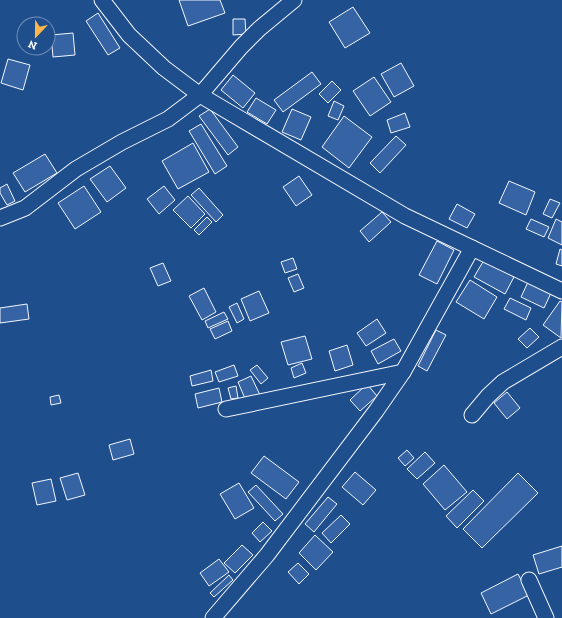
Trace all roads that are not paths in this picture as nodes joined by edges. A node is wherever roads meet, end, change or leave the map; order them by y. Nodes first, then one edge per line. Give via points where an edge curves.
1 (102, 0) edge
2 (294, 0) edge
3 (200, 95) junction
4 (0, 218) edge
5 (472, 248) junction
6 (562, 291) edge
7 (562, 347) edge
8 (403, 372) junction
9 (226, 409) dead end
10 (472, 414) dead end
11 (529, 580) dead end
12 (214, 618) edge
13 (546, 618) edge

1 - 3 street via 139,45
2 - 3 street via 241,47
3 - 4 street via 168,119 76,169 25,208
3 - 5 street via 405,216
5 - 6 street
5 - 8 street
7 - 10 street via 503,382
8 - 9 street
8 - 12 street via 267,555
11 - 13 street

